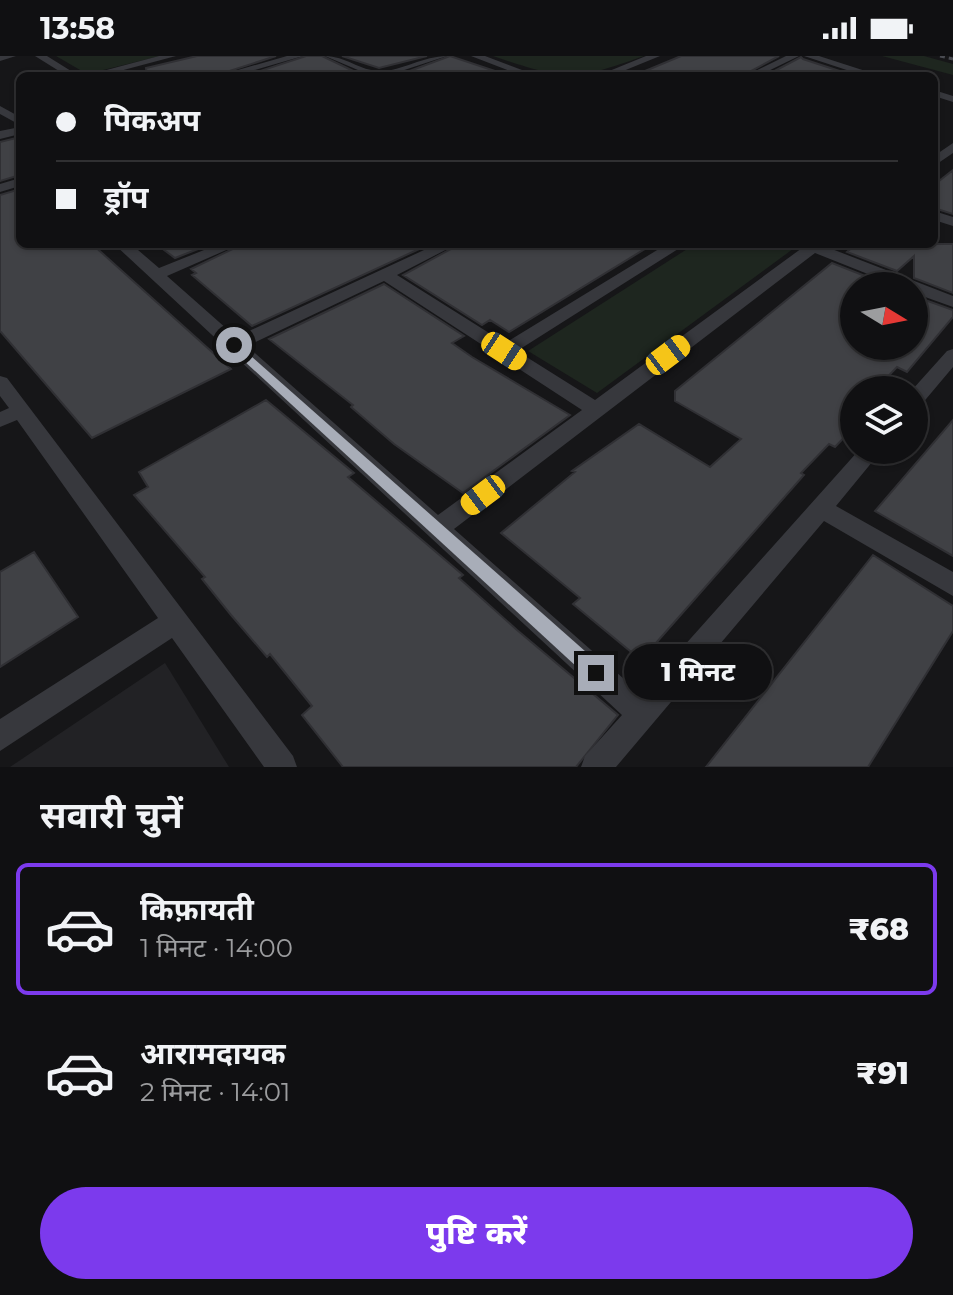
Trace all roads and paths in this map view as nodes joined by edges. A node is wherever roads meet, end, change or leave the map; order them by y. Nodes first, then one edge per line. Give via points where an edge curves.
1 (11, 56) edge
2 (40, 56) edge
3 (171, 56) edge
4 (298, 56) edge
5 (330, 56) edge
6 (442, 56) edge
7 (476, 56) edge
8 (655, 56) edge
9 (794, 56) edge
10 (809, 56) edge
11 (0, 58) edge
12 (67, 72) edge
13 (105, 72) edge
14 (240, 72) edge
15 (371, 72) edge
16 (389, 72) edge
17 (522, 72) edge
18 (613, 72) edge
19 (759, 72) edge
20 (863, 72) edge
21 (126, 248) edge
22 (222, 248) edge
23 (440, 248) edge
24 (671, 248) edge
25 (806, 248) edge
26 (814, 248) edge
27 (877, 272) edge
28 (385, 274) junction
29 (156, 275) junction
30 (928, 292) edge
31 (953, 302) edge
32 (234, 345) junction
33 (504, 351) junction
34 (953, 355) edge
35 (946, 374) edge
36 (0, 382) edge
37 (928, 389) edge
38 (596, 410) junction
39 (10, 416) edge
40 (859, 464) edge
41 (821, 508) junction
42 (437, 529) junction
43 (953, 585) edge
44 (176, 621) junction
45 (642, 714) junction
46 (0, 736) edge
47 (282, 767) edge
48 (596, 767) edge

1 - 11 street
2 - 12 street
3 - 13 street
4 - 14 street
5 - 15 street
6 - 16 street
7 - 17 street
8 - 18 street
9 - 19 street
10 - 20 street
21 - 29 street
22 - 29 street
23 - 28 street
24 - 33 street
25 - 38 street
26 - 27 street
28 - 32 street
28 - 33 street
29 - 32 street
30 - 31 street
32 - 42 street
33 - 38 street
34 - 35 street
35 - 37 street
36 - 39 street
38 - 42 street
39 - 44 street
40 - 41 street
41 - 43 street
41 - 45 street
42 - 45 street
44 - 46 street
44 - 47 street
45 - 48 street

